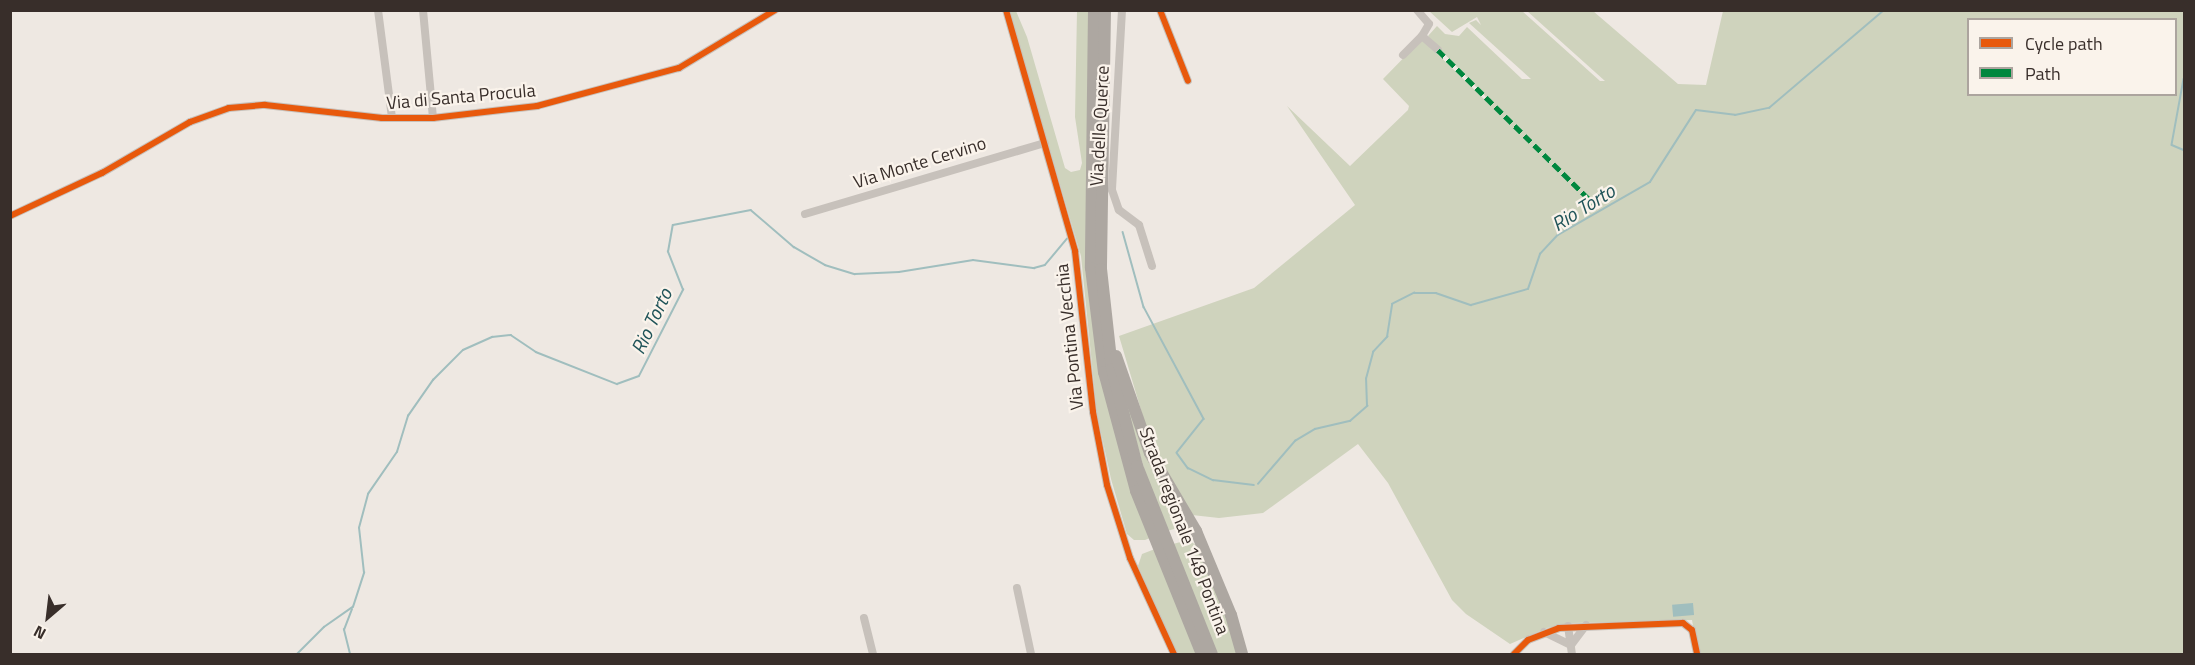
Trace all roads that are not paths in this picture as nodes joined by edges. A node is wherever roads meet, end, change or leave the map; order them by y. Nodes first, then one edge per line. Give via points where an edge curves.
1 (378, 10) edge
2 (423, 10) edge
3 (776, 10) edge
4 (1006, 10) edge
5 (1094, 10) edge
6 (1105, 10) edge
7 (1122, 10) edge
8 (1160, 10) edge
9 (1417, 10) edge
10 (1422, 36) junction
11 (1438, 50) dead end
12 (1402, 55) dead end
13 (1188, 81) dead end
14 (433, 117) junction
15 (392, 118) junction
16 (1045, 142) junction
17 (805, 214) dead end
18 (10, 216) edge
19 (1095, 223) junction
20 (1096, 241) junction
21 (1152, 266) dead end
22 (1106, 324) junction
23 (1119, 422) junction
24 (1164, 551) junction
25 (1017, 588) dead end
26 (864, 618) dead end
27 (1586, 625) junction
28 (1568, 626) junction
29 (1544, 632) junction
30 (1571, 645) junction
31 (873, 654) edge
32 (1031, 654) edge
33 (1174, 654) edge
34 (1202, 654) edge
35 (1212, 654) edge
36 (1242, 654) edge
37 (1514, 654) edge
38 (1572, 654) edge
39 (1696, 654) edge

1 - 15 street
2 - 14 street
3 - 14 street, Via di Santa Procula via 705,55 663,74 537,106
4 - 16 street, Via Pontina Vecchia
5 - 19 highway
6 - 19 highway
7 - 21 street, Via delle Querce via 1112,190 1119,210 1138,225
8 - 13 street
9 - 10 street via 1430,24
10 - 11 street
10 - 12 street
14 - 15 street, Via di Santa Procula
15 - 18 street, Via di Santa Procula via 261,105 229,108 195,120 102,173
16 - 17 street, Via Monte Cervino
16 - 33 street, Via Pontina Vecchia via 1075,250 1098,442 1127,551
19 - 20 highway
20 - 22 highway
20 - 23 highway via 1098,337
22 - 23 highway
22 - 36 highway via 1150,453 1196,531 1231,615
23 - 24 highway, Strada regionale 148 Pontina
24 - 34 highway, Strada regionale 148 Pontina
24 - 35 highway, Strada regionale 148 Pontina
25 - 32 street
26 - 31 street
27 - 28 street
27 - 30 street
27 - 39 street via 1685,623 1692,630
28 - 29 street
28 - 30 street
29 - 30 street
29 - 37 street via 1523,643
30 - 38 street

